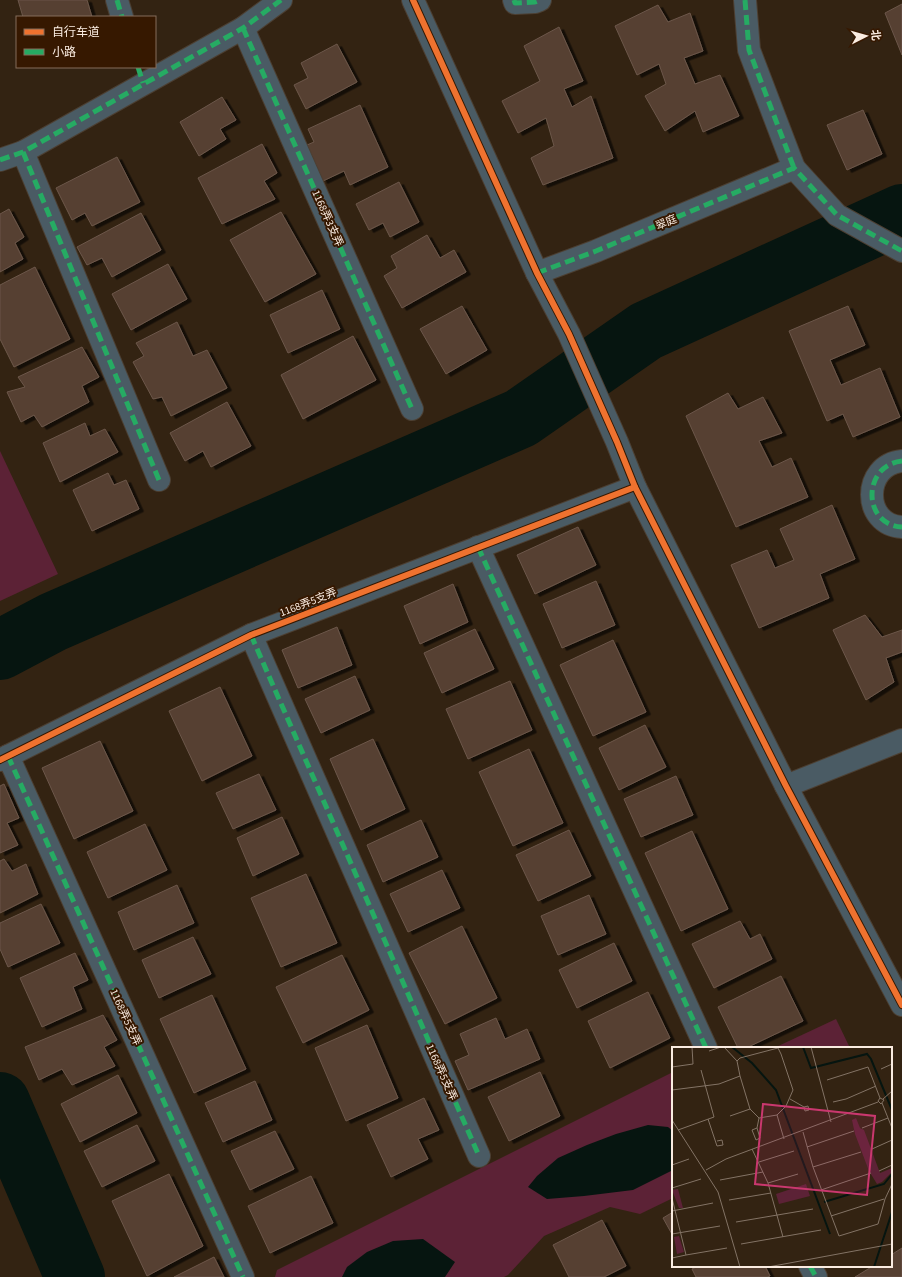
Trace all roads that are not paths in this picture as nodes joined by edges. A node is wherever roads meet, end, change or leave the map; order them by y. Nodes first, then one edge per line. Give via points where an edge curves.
1 (117, 0) edge
2 (281, 0) edge
3 (413, 0) edge
4 (514, 0) edge
5 (540, 0) edge
6 (745, 0) edge
7 (122, 16) edge
8 (243, 28) junction
9 (141, 75) edge
10 (23, 152) junction
11 (0, 160) edge
12 (794, 168) junction
13 (902, 251) edge
14 (537, 273) junction
15 (412, 409) dead end
16 (902, 461) edge
17 (159, 480) dead end
18 (635, 486) junction
19 (902, 527) edge
20 (478, 546) junction
21 (251, 635) junction
22 (902, 740) edge
23 (4, 758) edge
24 (786, 786) junction
25 (902, 1005) edge
26 (706, 1047) edge
27 (479, 1156) dead end
28 (811, 1267) edge
29 (243, 1277) edge
30 (816, 1277) edge

1 - 7 street
2 - 8 street
3 - 14 street
4 - 5 street via 515,3
6 - 12 street via 748,50
8 - 9 street
8 - 15 street, 1168弄3支弄
9 - 10 street
10 - 11 street
10 - 17 street
12 - 13 street via 838,215
12 - 14 street, 翠庭
14 - 18 street via 569,334
16 - 19 street via 884,468 875,480 872,491 876,512 885,521
18 - 20 street, 1168弄5支弄
18 - 24 street
20 - 21 street, 1168弄5支弄
20 - 26 street
21 - 23 street, 1168弄5支弄
21 - 27 street, 1168弄5支弄
22 - 24 street
23 - 29 street, 1168弄5支弄
24 - 25 street
28 - 30 street

